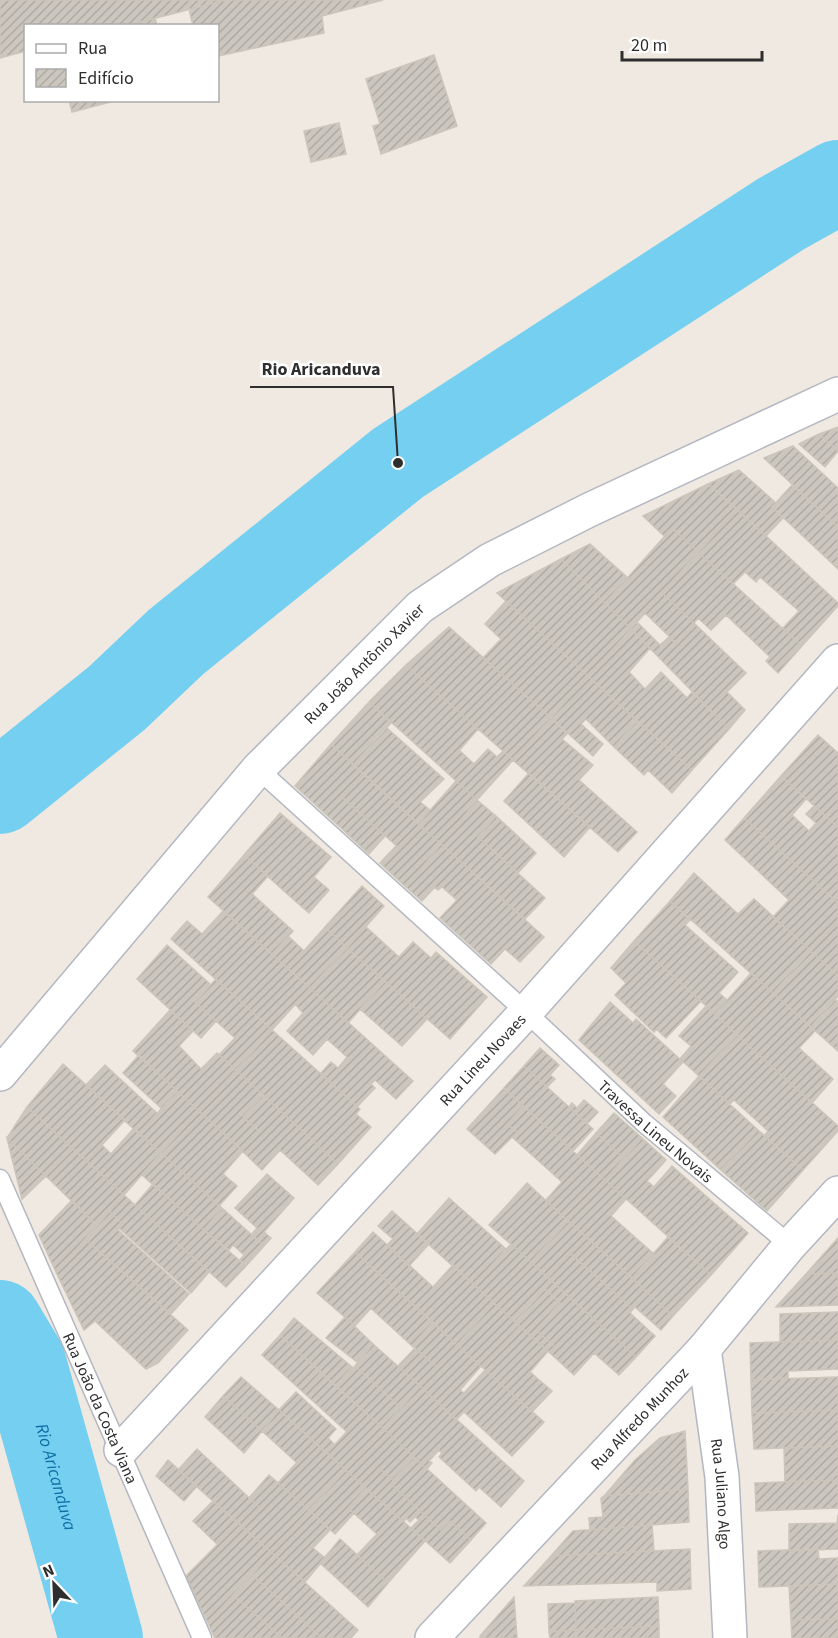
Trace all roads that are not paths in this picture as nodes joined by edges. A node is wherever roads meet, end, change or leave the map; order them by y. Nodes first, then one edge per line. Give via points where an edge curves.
1 (838, 394) edge
2 (838, 661) edge
3 (258, 769) junction
4 (526, 1012) junction
5 (0, 1074) edge
6 (0, 1179) edge
7 (838, 1193) edge
8 (790, 1245) junction
9 (704, 1349) junction
10 (121, 1450) junction
11 (202, 1638) edge
12 (432, 1638) edge
13 (730, 1638) edge

1 - 3 street, Rua João Antônio Xavier via 490,560 420,607
2 - 4 street, Rua Lineu Novaes
3 - 4 lane, Travessa Lineu Novais
3 - 5 street, Rua João Antônio Xavier
4 - 8 lane, Travessa Lineu Novais via 644,1123
4 - 10 street, Rua Lineu Novaes
6 - 10 lane, Rua João da Costa Viana
7 - 8 street, Rua Alfredo Munhoz
8 - 9 street, Rua Alfredo Munhoz
9 - 12 street, Rua Alfredo Munhoz
9 - 13 street, Rua Juliano Algo via 722,1477
10 - 11 lane, Rua João da Costa Viana

